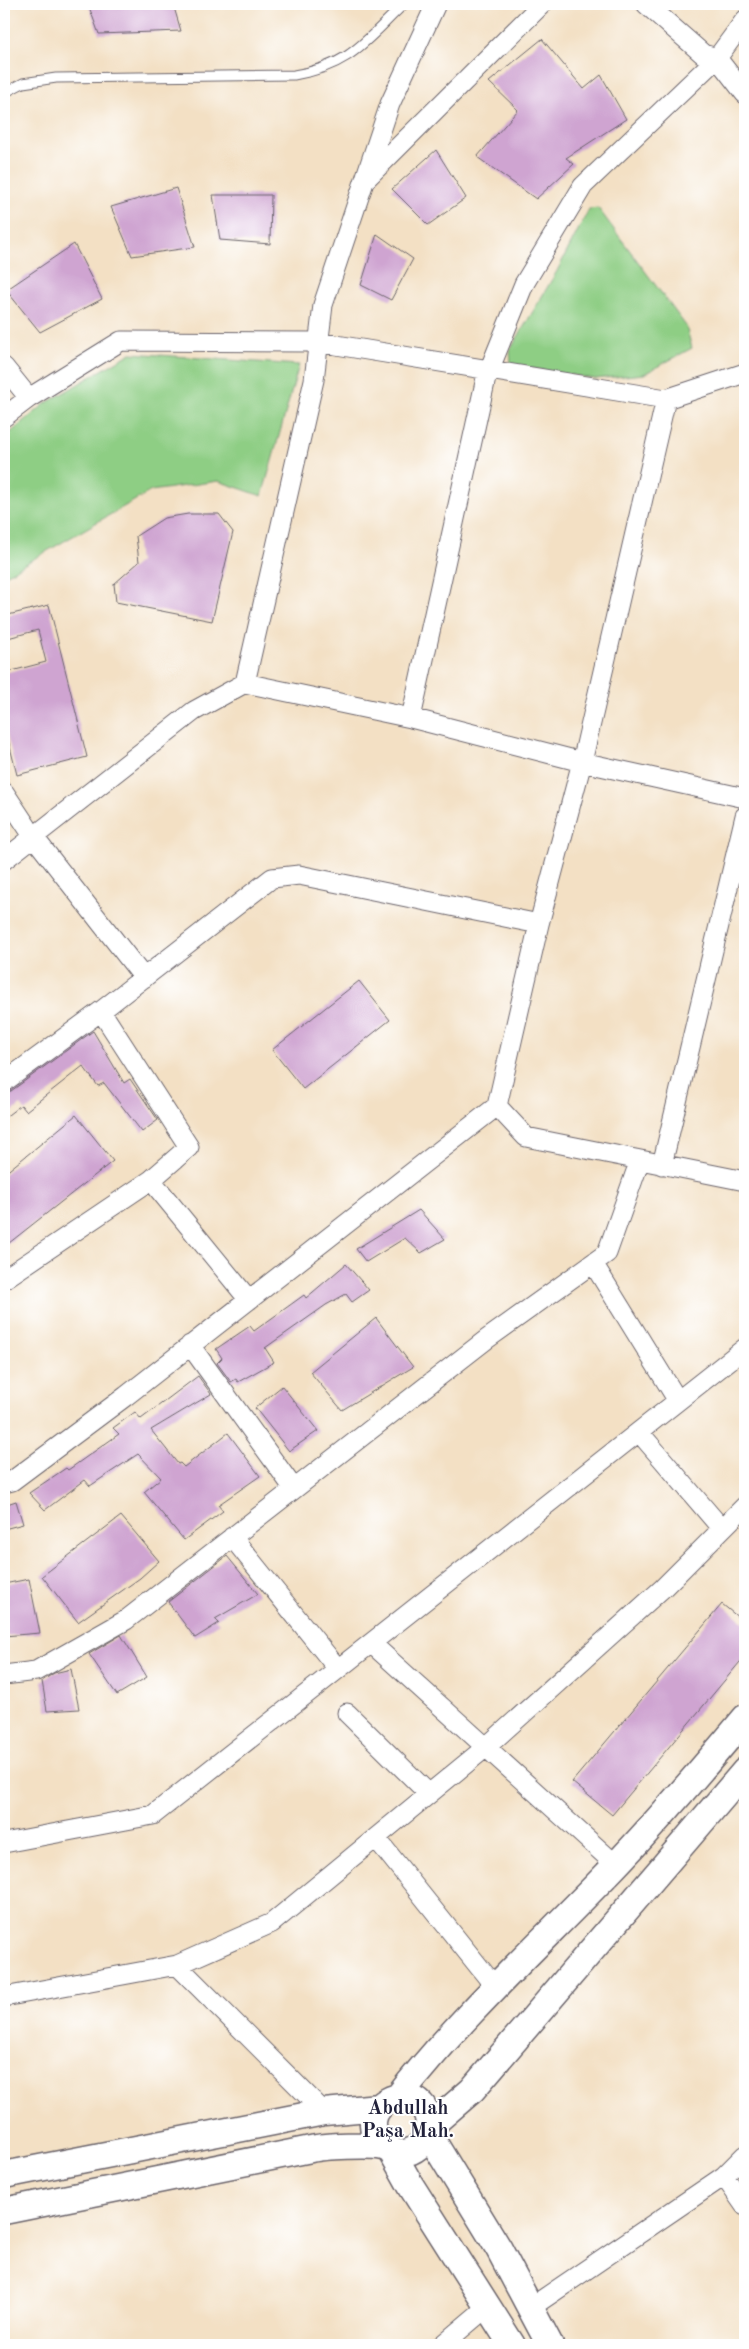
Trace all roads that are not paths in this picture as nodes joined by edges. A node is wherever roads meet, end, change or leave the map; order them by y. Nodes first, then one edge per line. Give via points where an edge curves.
1 (404, 4) edge
2 (436, 4) edge
3 (542, 4) edge
4 (646, 4) edge
5 (745, 20) edge
6 (717, 58) junction
7 (4, 93) edge
8 (745, 94) edge
9 (364, 182) junction
10 (318, 342) junction
11 (4, 367) edge
12 (490, 370) junction
13 (745, 373) edge
14 (29, 398) junction
15 (666, 398) junction
16 (4, 416) edge
17 (245, 683) junction
18 (411, 718) junction
19 (582, 762) junction
20 (4, 792) edge
21 (745, 798) edge
22 (745, 816) edge
23 (33, 836) junction
24 (4, 860) edge
25 (539, 924) junction
26 (144, 978) junction
27 (101, 1011) junction
28 (4, 1082) edge
29 (497, 1106) junction
30 (640, 1160) junction
31 (662, 1164) junction
32 (151, 1180) junction
33 (745, 1181) edge
34 (594, 1263) junction
35 (4, 1279) edge
36 (249, 1300) junction
37 (190, 1345) junction
38 (745, 1348) edge
39 (678, 1401) junction
40 (639, 1432) junction
41 (4, 1483) edge
42 (294, 1489) junction
43 (745, 1506) edge
44 (722, 1529) junction
45 (232, 1537) junction
46 (371, 1643) junction
47 (338, 1669) junction
48 (4, 1675) edge
49 (347, 1713) dead end
50 (745, 1718) edge
51 (485, 1748) junction
52 (745, 1771) edge
53 (429, 1794) junction
54 (376, 1838) junction
55 (4, 1843) edge
56 (616, 1865) junction
57 (178, 1965) junction
58 (496, 1988) junction
59 (4, 1997) edge
60 (388, 2102) junction
61 (324, 2112) junction
62 (428, 2131) junction
63 (387, 2149) junction
64 (745, 2155) edge
65 (4, 2175) edge
66 (724, 2176) junction
67 (745, 2206) edge
68 (4, 2211) edge
69 (487, 2307) junction
70 (530, 2308) junction
71 (442, 2345) edge
72 (512, 2345) edge
73 (550, 2345) edge

1 - 7 lane via 351,55 310,72 294,75 56,78 23,84
2 - 9 street via 390,104
3 - 9 street
4 - 6 street via 703,54
5 - 6 street
6 - 8 street
6 - 12 street via 583,186 524,284
9 - 10 street via 323,305
10 - 12 street
10 - 14 street via 121,341
10 - 17 street via 314,380
11 - 14 street
12 - 15 street
12 - 18 street
13 - 15 street
14 - 16 street
15 - 19 street
17 - 18 street
17 - 23 street via 194,712
18 - 19 street
19 - 21 street
19 - 25 street
20 - 23 street
22 - 31 street
23 - 24 street
23 - 26 street
25 - 26 street via 299,875 272,878
25 - 29 street
26 - 27 street
27 - 28 street
27 - 32 street via 189,1147
29 - 30 street via 526,1137
29 - 36 street
30 - 31 street
30 - 34 street via 607,1253
31 - 33 street
32 - 35 street
32 - 36 street
34 - 39 street
34 - 42 street via 486,1339
36 - 37 street
37 - 41 street via 12,1481
37 - 42 street
38 - 39 street
39 - 40 street
40 - 44 street
40 - 46 street
42 - 45 street
43 - 44 street
44 - 51 street via 663,1588
45 - 47 street
45 - 48 street via 126,1620 36,1671
46 - 47 street
46 - 51 street
47 - 55 street via 153,1815
49 - 53 street
50 - 56 main road
51 - 53 street
51 - 56 street
52 - 62 main road via 472,2090
53 - 54 street
54 - 57 street via 272,1922
54 - 58 street
56 - 58 main road
57 - 59 street
57 - 61 street
58 - 60 main road
60 - 61 main road
60 - 62 main road via 409,2098 419,2103 426,2112
60 - 63 main road via 374,2116 372,2128 376,2138
61 - 65 main road
62 - 63 main road via 414,2150 403,2153
62 - 70 main road
63 - 68 main road via 320,2147
63 - 69 main road
64 - 66 street
66 - 67 street
66 - 70 street
69 - 71 street
69 - 72 main road
70 - 73 main road

